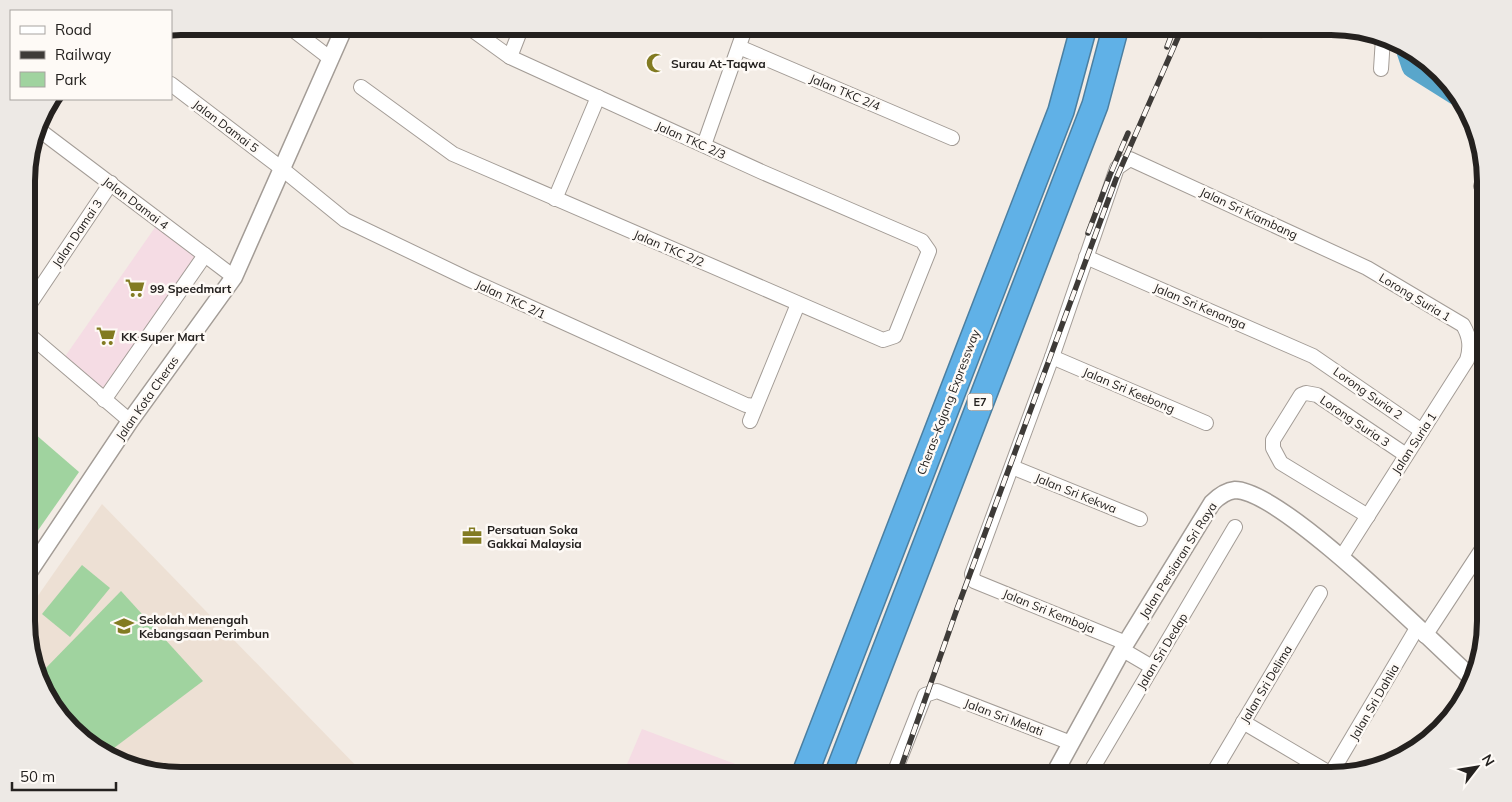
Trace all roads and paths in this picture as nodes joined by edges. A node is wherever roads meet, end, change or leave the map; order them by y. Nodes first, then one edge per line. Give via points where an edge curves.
1 (300, 35) edge
2 (341, 35) edge
3 (479, 35) edge
4 (519, 35) edge
5 (743, 35) edge
6 (1082, 35) edge
7 (1114, 35) edge
8 (1383, 45) edge
9 (739, 47) junction
10 (510, 57) junction
11 (331, 59) junction
12 (1381, 69) dead end
13 (172, 85) edge
14 (361, 88) dead end
15 (598, 97) junction
16 (43, 133) edge
17 (952, 138) dead end
18 (704, 145) junction
19 (281, 168) junction
20 (111, 183) junction
21 (555, 199) junction
22 (922, 241) joint
23 (205, 255) junction
24 (1086, 257) junction
25 (1367, 268) joint
26 (234, 277) junction
27 (35, 296) edge
28 (798, 304) junction
29 (1463, 325) joint
30 (35, 340) edge
31 (1313, 356) joint
32 (1052, 358) junction
33 (104, 400) junction
34 (755, 406) junction
35 (130, 421) junction
36 (750, 421) dead end
37 (1206, 423) dead end
38 (1422, 431) junction
39 (1406, 456) junction
40 (1012, 467) junction
41 (1368, 516) junction
42 (1140, 519) dead end
43 (1235, 527) dead end
44 (1477, 556) edge
45 (1341, 558) junction
46 (35, 564) edge
47 (875, 592) junction
48 (1320, 593) dead end
49 (1421, 632) junction
50 (1124, 647) junction
51 (1152, 668) junction
52 (1467, 673) edge
53 (1243, 722) junction
54 (1071, 743) junction
55 (794, 767) edge
56 (807, 767) edge
57 (840, 767) edge
58 (896, 767) edge
59 (1058, 767) edge
60 (1093, 767) edge
61 (1217, 767) edge
62 (1318, 767) edge
63 (1336, 767) edge

1 - 11 street
2 - 11 street, Jalan Kota Cheras
3 - 10 street, Jalan TKC 2/3
4 - 10 street
5 - 9 street
6 - 47 highway, Cheras–Kajang Expressway / E7 via 1061,111
7 - 57 highway, E7 via 1095,104
8 - 12 street
9 - 17 street, Jalan TKC 2/4
9 - 18 street
10 - 15 street, Jalan TKC 2/3
11 - 19 street, Jalan Kota Cheras
13 - 19 street, Jalan Damai 5
14 - 21 street, Jalan TKC 2/2 via 452,154
15 - 18 street, Jalan TKC 2/3
15 - 21 street
16 - 20 street, Jalan Damai 4
18 - 22 street, Jalan TKC 2/3
19 - 26 street, Jalan Kota Cheras
19 - 34 street, Jalan TKC 2/1 via 344,220 628,353 746,405
20 - 23 street, Jalan Damai 4
20 - 27 street, Jalan Damai 3
21 - 28 street, Jalan TKC 2/2
22 - 28 street, Jalan TKC 2/2 via 929,251 895,336 883,340
23 - 26 street, Jalan Damai 4
23 - 33 street
24 - 25 street, Jalan Sri Kiambang via 1117,168 1130,159
24 - 31 street, Jalan Sri Kenanga
24 - 32 street
25 - 29 street, Lorong Suria 1
26 - 35 street, Jalan Kota Cheras
28 - 34 street
29 - 38 street, Jalan Suria 1 via 1469,335 1468,360
30 - 33 street
31 - 38 street, Lorong Suria 2
32 - 37 street, Jalan Sri Keebong
32 - 40 street
33 - 35 street
34 - 36 street
35 - 46 street, Jalan Kota Cheras
38 - 39 street, Jalan Suria 1
39 - 41 street, Jalan Suria 1
39 - 41 street, Lorong Suria 3 via 1317,395 1306,393 1301,395 1272,440 1281,463
40 - 42 street, Jalan Sri Kekwa
40 - 50 street, Jalan Sri Kemboja via 972,578
41 - 45 street, Jalan Suria 1
43 - 51 street, Jalan Sri Dedap
44 - 49 street, Jalan Sri Dahlia
45 - 49 street, Jalan Persiaran Sri Raya
45 - 50 street, Jalan Persiaran Sri Raya via 1300,523 1250,494 1235,490 1227,492 1212,503
47 - 55 highway via 858,619
47 - 56 highway, Cheras–Kajang Expressway / E7
48 - 53 street, Jalan Sri Delima
49 - 52 street, Jalan Persiaran Sri Raya
49 - 63 street, Jalan Sri Dahlia
50 - 51 street, Jalan Sri Kemboja
50 - 54 street, Jalan Persiaran Sri Raya
51 - 60 street, Jalan Sri Dedap
53 - 61 street, Jalan Sri Delima
53 - 62 street
54 - 58 street, Jalan Sri Melati via 936,691 924,696
54 - 59 street, Jalan Persiaran Sri Raya

